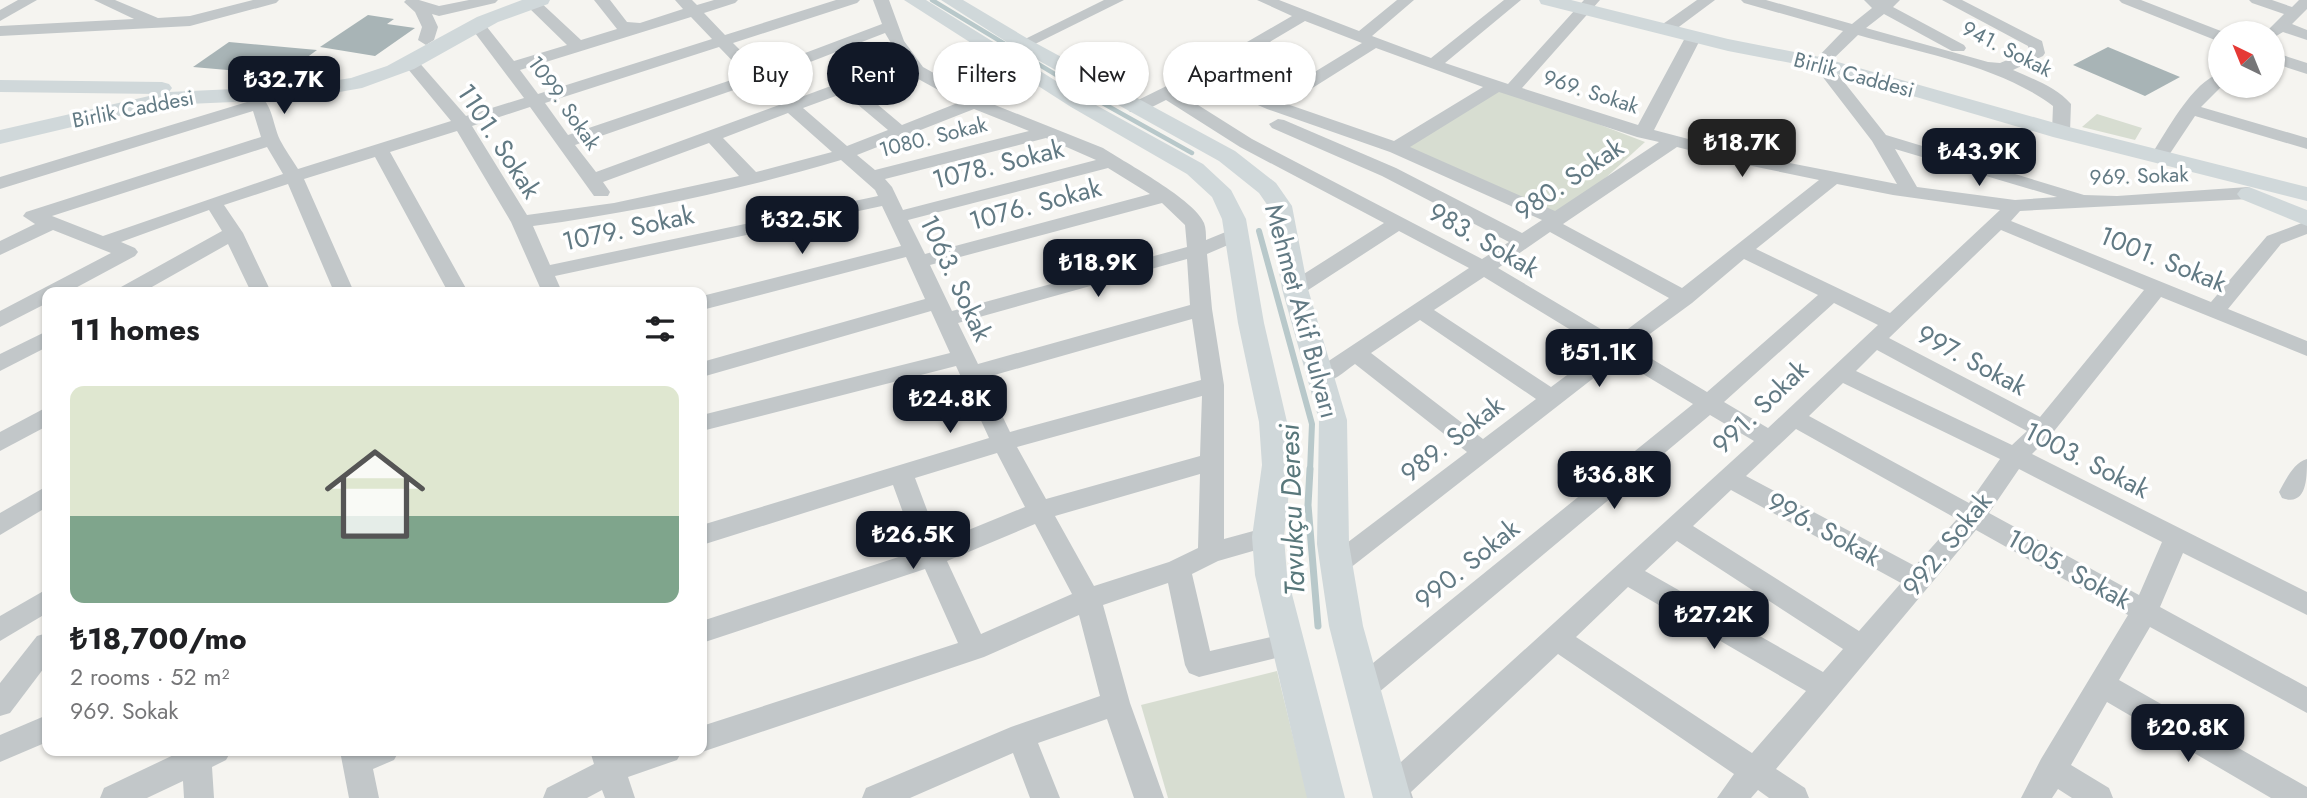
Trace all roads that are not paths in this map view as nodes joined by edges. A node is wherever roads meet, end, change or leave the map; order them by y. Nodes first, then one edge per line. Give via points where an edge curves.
1 (29, 0) edge
2 (102, 0) edge
3 (490, 0) edge
4 (497, 0) edge
5 (602, 0) edge
6 (730, 0) edge
7 (852, 0) edge
8 (881, 0) edge
9 (913, 0) edge
10 (950, 0) edge
11 (1116, 0) edge
12 (1265, 0) edge
13 (1406, 0) edge
14 (1513, 0) edge
15 (1548, 0) edge
16 (1707, 0) edge
17 (1749, 0) edge
18 (1950, 0) edge
19 (2127, 0) edge
20 (2256, 0) edge
21 (265, 1) edge
22 (536, 1) edge
23 (1880, 2) edge
24 (413, 3) edge
25 (1587, 4) edge
26 (1781, 4) edge
27 (2304, 5) edge
28 (688, 6) edge
29 (1304, 15) junction
30 (0, 16) edge
31 (2286, 22) edge
32 (160, 24) junction
33 (477, 25) junction
34 (890, 26) junction
35 (639, 27) junction
36 (1856, 28) junction
37 (1666, 29) junction
38 (0, 31) edge
39 (2286, 31) edge
40 (2208, 32) edge
41 (2307, 35) edge
42 (1694, 36) junction
43 (426, 40) junction
44 (1367, 40) junction
45 (720, 41) junction
46 (898, 42) edge
47 (1020, 42) edge
48 (1027, 42) edge
49 (1259, 42) edge
50 (578, 46) junction
51 (728, 49) edge
52 (1041, 54) edge
53 (813, 56) edge
54 (2286, 62) edge
55 (411, 63) junction
56 (1819, 63) junction
57 (1433, 65) junction
58 (511, 67) junction
59 (2307, 69) edge
60 (1999, 70) junction
61 (919, 71) edge
62 (1316, 75) edge
63 (933, 82) edge
64 (0, 86) edge
65 (728, 87) edge
66 (47, 88) junction
67 (1504, 88) junction
68 (2208, 89) edge
69 (827, 93) edge
70 (1163, 96) edge
71 (119, 99) junction
72 (255, 101) junction
73 (536, 102) junction
74 (869, 105) edge
75 (969, 105) edge
76 (979, 105) edge
77 (1186, 105) edge
78 (1273, 105) edge
79 (790, 107) junction
80 (1136, 108) junction
81 (2190, 108) junction
82 (1296, 113) junction
83 (461, 122) junction
84 (1278, 124) junction
85 (0, 130) edge
86 (900, 132) junction
87 (1047, 132) junction
88 (2062, 132) junction
89 (1643, 133) junction
90 (712, 136) junction
91 (0, 137) edge
92 (2303, 137) edge
93 (1880, 139) junction
94 (271, 140) junction
95 (1673, 141) junction
96 (563, 143) junction
97 (1246, 143) junction
98 (1396, 148) junction
99 (380, 150) junction
100 (843, 154) junction
101 (2159, 157) junction
102 (1112, 161) junction
103 (294, 177) junction
104 (870, 177) junction
105 (1834, 177) junction
106 (751, 178) junction
107 (592, 180) junction
108 (0, 183) edge
109 (1910, 191) junction
110 (2248, 193) junction
111 (2307, 196) edge
112 (1165, 197) junction
113 (2089, 200) junction
114 (213, 202) junction
115 (892, 208) junction
116 (614, 209) junction
117 (2006, 214) junction
118 (2307, 218) edge
119 (521, 222) junction
120 (1400, 222) junction
121 (1552, 222) junction
122 (50, 224) junction
123 (2307, 227) edge
124 (233, 233) junction
125 (1235, 235) junction
126 (1523, 241) junction
127 (104, 242) junction
128 (0, 250) edge
129 (1199, 250) junction
130 (1743, 251) junction
131 (916, 256) junction
132 (1484, 268) junction
133 (543, 273) junction
134 (62, 287) edge
135 (137, 287) edge
136 (256, 287) edge
137 (342, 287) edge
138 (454, 287) edge
139 (550, 287) edge
140 (2158, 287) junction
141 (1295, 289) junction
142 (1832, 294) junction
143 (42, 298) edge
144 (1685, 298) junction
145 (707, 302) edge
146 (1201, 309) junction
147 (1419, 310) junction
148 (2215, 310) junction
149 (941, 311) junction
150 (0, 320) edge
151 (1883, 331) junction
152 (42, 341) edge
153 (1618, 348) junction
154 (2307, 349) edge
155 (1356, 354) junction
156 (0, 365) edge
157 (967, 366) junction
158 (707, 369) edge
159 (1839, 372) junction
160 (1320, 377) junction
161 (1213, 385) junction
162 (1551, 398) junction
163 (1709, 403) junction
164 (1793, 417) junction
165 (42, 418) edge
166 (707, 422) edge
167 (2043, 429) junction
168 (1770, 440) junction
169 (1003, 442) junction
170 (0, 443) edge
171 (1482, 451) junction
172 (2015, 456) junction
173 (1214, 461) junction
174 (2307, 468) edge
175 (901, 474) junction
176 (1729, 478) junction
177 (2291, 492) dead end
178 (42, 498) edge
179 (1042, 510) junction
180 (1973, 517) junction
181 (0, 525) edge
182 (1675, 527) junction
183 (707, 533) edge
184 (1268, 537) junction
185 (2176, 538) junction
186 (1211, 553) junction
187 (932, 556) junction
188 (1336, 565) junction
189 (1178, 569) junction
190 (1626, 573) junction
191 (1918, 580) junction
192 (1088, 599) junction
193 (42, 603) edge
194 (2307, 604) edge
195 (2145, 611) junction
196 (0, 630) edge
197 (707, 630) edge
198 (1556, 638) junction
199 (1288, 644) junction
200 (1862, 647) junction
201 (974, 649) junction
202 (42, 650) edge
203 (2101, 684) junction
204 (1826, 688) junction
205 (1362, 689) junction
206 (2307, 701) edge
207 (1116, 703) junction
208 (0, 704) edge
209 (42, 730) edge
210 (1021, 736) junction
211 (707, 737) edge
212 (0, 750) edge
213 (199, 756) edge
214 (203, 756) edge
215 (365, 756) edge
216 (654, 756) edge
217 (2051, 768) junction
218 (1754, 772) junction
219 (612, 773) edge
220 (1393, 796) edge
221 (115, 798) edge
222 (199, 798) edge
223 (364, 798) edge
224 (558, 798) edge
225 (877, 798) edge
226 (1045, 798) edge
227 (1149, 798) edge
228 (1326, 798) edge
229 (1732, 798) edge
230 (1794, 798) edge
231 (2036, 798) edge
232 (2098, 798) edge
233 (2299, 798) edge

1 - 30 street
2 - 32 street
3 - 24 street via 439,11
4 - 43 main road, Birlik Caddesi
5 - 35 street via 622,26
6 - 28 street
7 - 45 street
8 - 34 street
9 - 125 main road, Mehmet Akif Bulvarı via 1211,181 1234,219
10 - 47 main road, Mehmet Akif Bulvarı
11 - 48 street
12 - 29 street, 969. Sokak
13 - 44 street
14 - 57 street
15 - 25 main road, Birlik Caddesi
16 - 37 street
17 - 26 street
18 - 60 street via 2036,44 2037,54
19 - 40 street
20 - 27 street
21 - 32 street
22 - 33 main road, Birlik Caddesi
22 - 50 street
23 - 36 street
23 - 60 street, 941. Sokak
24 - 43 street via 430,27
25 - 37 main road, Birlik Caddesi
25 - 67 street
26 - 36 street
27 - 31 street
28 - 35 street
28 - 45 street, 1063. Sokak
29 - 44 street, 969. Sokak
29 - 49 street
32 - 38 street
33 - 55 main road, Birlik Caddesi
33 - 58 street, 1099. Sokak
34 - 46 street
34 - 53 street
35 - 50 street
36 - 56 street
36 - 60 street
37 - 42 main road, Birlik Caddesi
39 - 41 street
42 - 56 main road, Birlik Caddesi
42 - 89 street
43 - 71 main road, Birlik Caddesi via 376,68 341,78
44 - 57 street, 969. Sokak
44 - 62 street
45 - 51 street, 1063. Sokak
45 - 73 street
50 - 58 street
52 - 80 main road, Mehmet Akif Bulvarı
54 - 59 street
55 - 72 main road, Birlik Caddesi via 347,86
55 - 83 street, 1101. Sokak
56 - 88 main road, Birlik Caddesi
56 - 93 street
57 - 67 street, 969. Sokak
58 - 73 street, 1099. Sokak
60 - 88 street, 941. Sokak via 2062,104
61 - 63 street
64 - 66 main road, Birlik Caddesi
65 - 96 street
66 - 71 main road, Birlik Caddesi
66 - 85 main road via 64,93 66,100 59,110
67 - 89 street, 969. Sokak
67 - 98 street
68 - 81 street
69 - 79 street
70 - 80 street
71 - 72 main road, Birlik Caddesi via 193,96
71 - 91 main road, Birlik Caddesi
72 - 94 street
72 - 108 street
73 - 83 street
73 - 96 street, 1099. Sokak
74 - 86 street
75 - 86 street
76 - 87 street
77 - 97 street, 983. Sokak
78 - 82 street
79 - 90 street
79 - 100 street, 1063. Sokak
80 - 141 main road, Mehmet Akif Bulvarı via 1227,156 1268,188 1280,206
81 - 92 street
81 - 101 street
82 - 84 street
82 - 98 street
83 - 99 street
83 - 119 street, 1101. Sokak
84 - 97 street
84 - 126 street via 1389,172
86 - 100 street
87 - 102 street
87 - 104 street, 1080. Sokak
88 - 101 main road, Birlik Caddesi
89 - 95 street, 969. Sokak
90 - 106 street
90 - 107 street
93 - 109 street
93 - 113 street
94 - 103 street
94 - 122 street via 33,216
95 - 105 street, 969. Sokak
95 - 121 street, 980. Sokak
96 - 107 street, 1099. Sokak
97 - 120 street, 983. Sokak
98 - 121 street
99 - 103 street
99 - 138 street
100 - 104 street, 1063. Sokak
100 - 106 street
101 - 110 main road, Birlik Caddesi
101 - 111 main road, Birlik Caddesi
102 - 112 street
102 - 115 street, 1078. Sokak
103 - 114 street
103 - 137 street
104 - 115 street, 1063. Sokak via 883,187
105 - 109 street, 969. Sokak
105 - 130 street, 989. Sokak
106 - 116 street
107 - 116 street, 1099. Sokak
109 - 117 street, 969. Sokak
110 - 113 street, 969. Sokak
110 - 118 main road, Birlik Caddesi
111 - 118 main road via 2300,203
112 - 129 street via 1195,224
112 - 131 street, 1076. Sokak
113 - 117 street, 969. Sokak
114 - 124 street
114 - 127 street
115 - 131 street, 1063. Sokak
115 - 133 street, 1079. Sokak via 768,226 607,256
116 - 119 street
117 - 140 street, 1001. Sokak
117 - 151 street, 991. Sokak
119 - 133 street, 1101. Sokak
120 - 132 street, 983. Sokak
120 - 141 street
121 - 126 street, 980. Sokak
121 - 144 street
122 - 127 street
122 - 128 street
123 - 148 street via 2274,240
124 - 135 street
124 - 136 street
125 - 129 street
125 - 184 main road, Mehmet Akif Bulvarı via 1273,422 1277,466
126 - 132 street, 980. Sokak
127 - 134 street via 128,252
129 - 146 street
129 - 149 street
130 - 142 street, 997. Sokak
130 - 144 street, 989. Sokak
131 - 145 street
131 - 149 street, 1063. Sokak
132 - 147 street, 980. Sokak
132 - 153 street, 983. Sokak
133 - 139 street, 1101. Sokak
140 - 148 street, 1001. Sokak
140 - 167 street, 992. Sokak
141 - 160 main road, Mehmet Akif Bulvarı
142 - 151 street, 997. Sokak
142 - 163 street, 990. Sokak
143 - 150 street
144 - 153 street, 989. Sokak
146 - 157 street
146 - 161 street
147 - 155 street, 980. Sokak
147 - 162 street
148 - 154 street, 1001. Sokak
149 - 157 street, 1063. Sokak
149 - 158 street
151 - 159 street, 991. Sokak
151 - 167 street, 997. Sokak
152 - 156 street
153 - 162 street, 989. Sokak
153 - 163 street, 983. Sokak
155 - 160 street, 980. Sokak
155 - 171 street
157 - 166 street
157 - 169 street, 1063. Sokak
159 - 164 street, 991. Sokak
159 - 172 street, 1003. Sokak
160 - 188 main road, Mehmet Akif Bulvarı via 1333,420
161 - 169 street
161 - 173 street
162 - 171 street, 989. Sokak
163 - 168 street, 983. Sokak
163 - 205 street, 990. Sokak
164 - 168 street, 991. Sokak
164 - 180 street, 1005. Sokak
165 - 170 street
167 - 172 street, 992. Sokak
168 - 176 street, 991. Sokak
169 - 175 street
169 - 179 street, 1063. Sokak
171 - 188 street, 989. Sokak
172 - 180 street, 992. Sokak
172 - 185 street, 1003. Sokak
173 - 179 street
173 - 186 street
174 - 177 street
175 - 183 street
175 - 187 street
176 - 182 street, 991. Sokak
176 - 191 street, 996. Sokak
178 - 181 street
179 - 187 street
179 - 192 street, 1063. Sokak
180 - 191 street, 992. Sokak
180 - 195 street, 1005. Sokak
182 - 190 street, 991. Sokak
182 - 200 street
184 - 186 street
184 - 199 main road, Mehmet Akif Bulvarı via 1271,575
185 - 194 street, 1003. Sokak
185 - 195 street
186 - 189 street
187 - 197 street
187 - 201 street
188 - 205 main road, Mehmet Akif Bulvarı
189 - 192 street
189 - 199 street via 1199,665
190 - 198 street, 991. Sokak
190 - 204 street
191 - 200 street, 992. Sokak
192 - 201 street
192 - 207 street, 1063. Sokak
193 - 196 street
195 - 203 street
195 - 206 street, 1005. Sokak
198 - 218 street
198 - 220 street, 991. Sokak
199 - 228 main road, Mehmet Akif Bulvarı
200 - 204 street, 992. Sokak
201 - 211 street
202 - 208 street
203 - 217 street
203 - 233 street
204 - 218 street, 992. Sokak
205 - 220 main road, Mehmet Akif Bulvarı
207 - 210 street
207 - 227 street, 1063. Sokak
209 - 212 street
210 - 225 street
210 - 226 street
213 - 221 street
214 - 222 street
215 - 223 street
216 - 219 street
217 - 231 street
217 - 232 street
218 - 229 street, 992. Sokak
218 - 230 street
219 - 224 street

